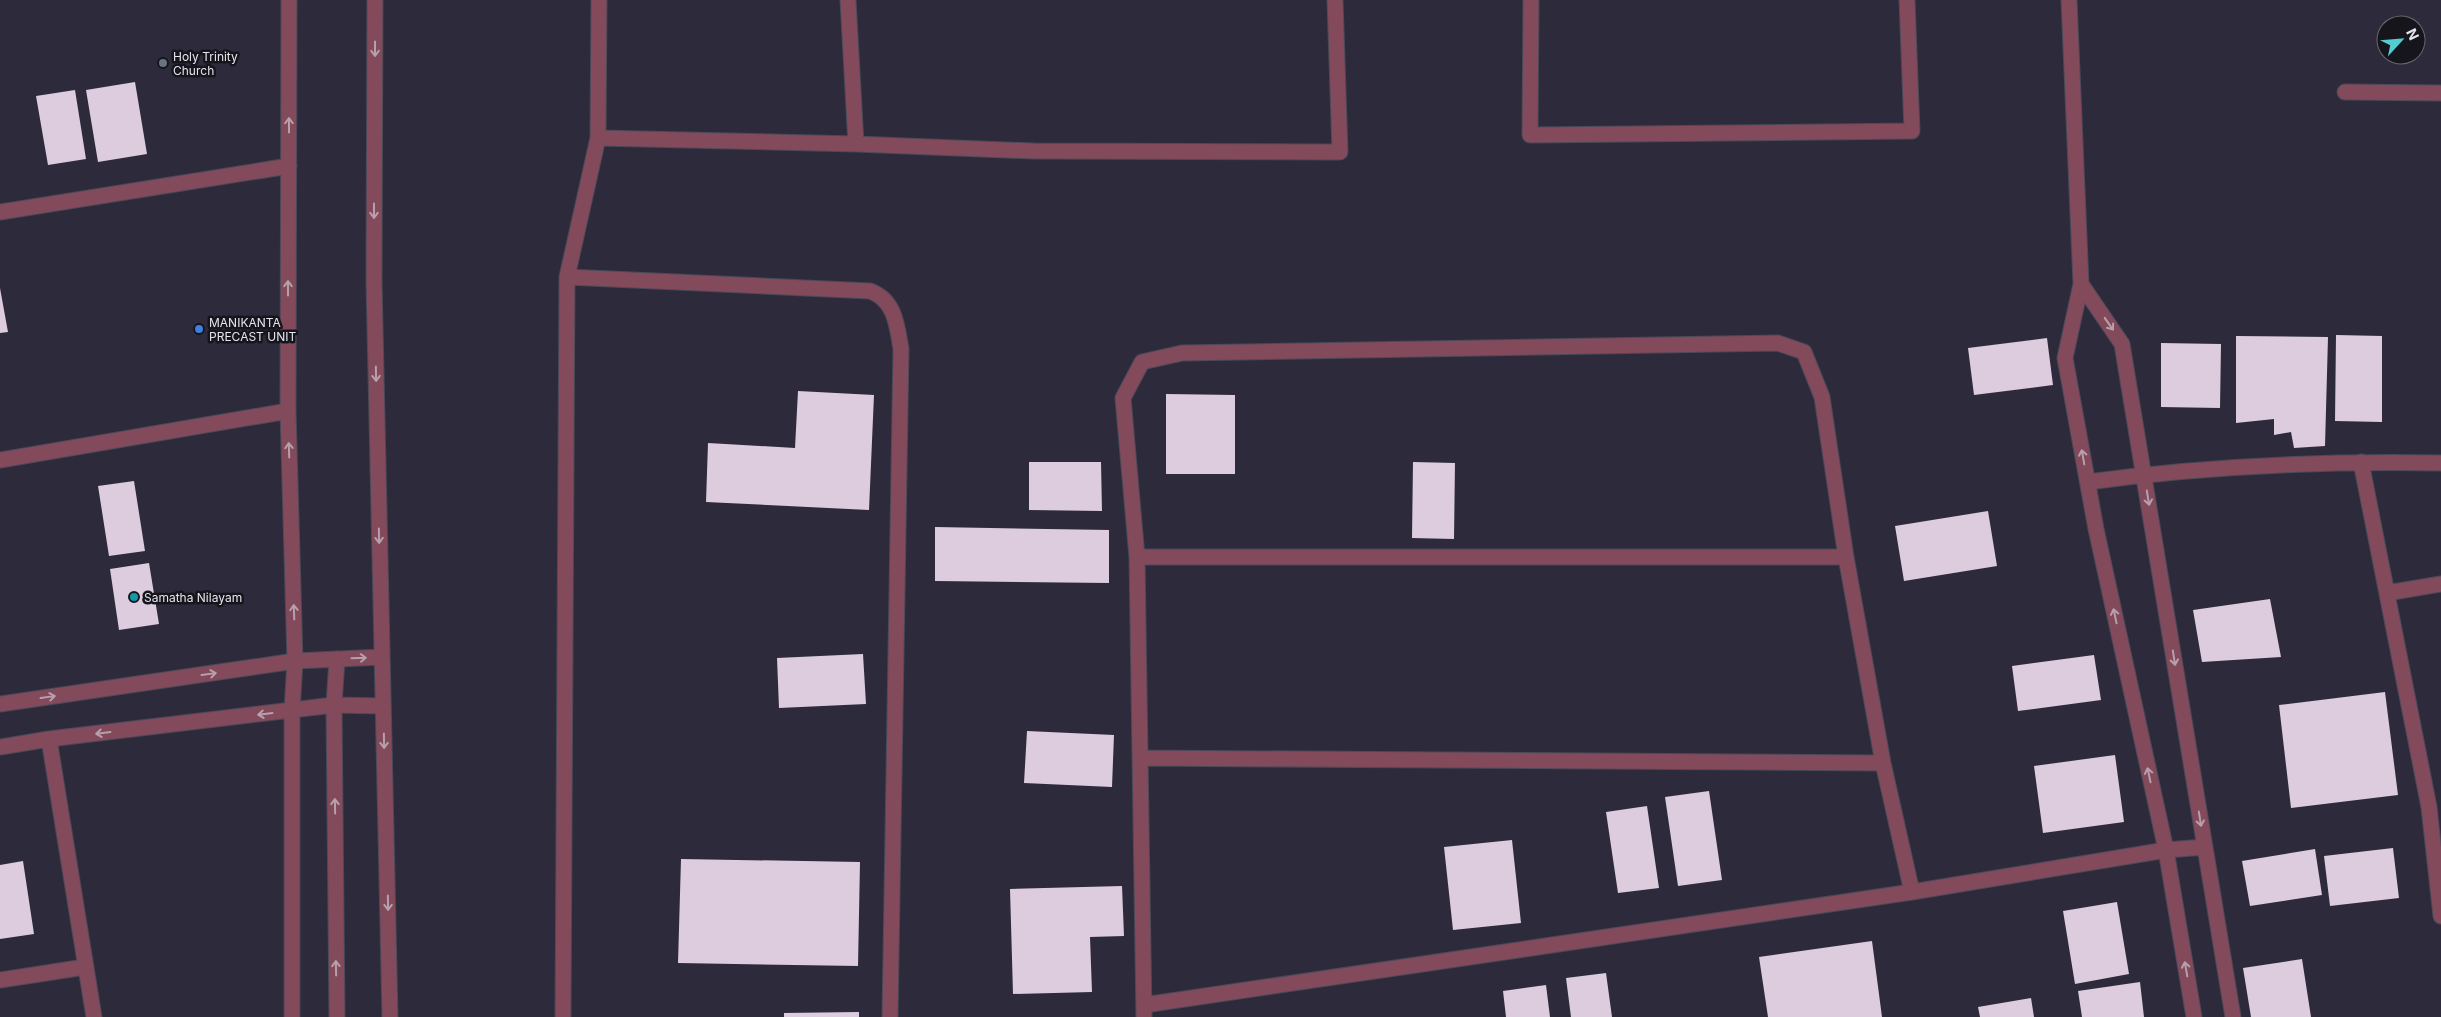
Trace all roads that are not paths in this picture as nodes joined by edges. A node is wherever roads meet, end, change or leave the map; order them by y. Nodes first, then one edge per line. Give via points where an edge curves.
1 (289, 0) edge
2 (375, 0) edge
3 (599, 0) edge
4 (848, 0) edge
5 (1335, 0) edge
6 (1531, 0) edge
7 (1907, 0) edge
8 (2069, 0) edge
9 (2345, 92) dead end
10 (2441, 93) edge
11 (598, 138) junction
12 (856, 144) junction
13 (289, 166) junction
14 (0, 212) edge
15 (567, 277) junction
16 (2081, 284) junction
17 (288, 411) junction
18 (0, 460) edge
19 (2360, 462) junction
20 (2441, 463) edge
21 (2144, 474) junction
22 (2088, 482) junction
23 (1137, 557) junction
24 (1846, 557) junction
25 (2441, 584) edge
26 (2387, 593) junction
27 (382, 657) junction
28 (337, 659) junction
29 (295, 661) junction
30 (0, 704) edge
31 (334, 705) junction
32 (383, 706) junction
33 (292, 711) junction
34 (49, 739) junction
35 (0, 747) edge
36 (1140, 758) junction
37 (1882, 763) junction
38 (2435, 806) edge
39 (2205, 847) junction
40 (2166, 850) junction
41 (1912, 892) junction
42 (2441, 916) edge
43 (85, 967) junction
44 (0, 980) edge
45 (1144, 1011) edge
46 (94, 1017) edge
47 (292, 1017) edge
48 (337, 1017) edge
49 (390, 1017) edge
50 (563, 1017) edge
51 (890, 1017) edge
52 (2194, 1017) edge
53 (2233, 1017) edge

13 -> 1 street
2 -> 27 street via 374,281
3 - 11 street
4 - 12 street
5 - 12 street via 1340,152 1032,151
6 - 7 street via 1530,136 1912,132
8 - 16 street
9 - 10 street
11 - 12 street
11 - 15 street
13 - 14 street
17 -> 13 street
15 - 50 street
15 - 51 street via 870,291 881,295 895,316 901,349
16 -> 21 street via 2122,344
22 -> 16 street via 2065,358
17 - 18 street
29 -> 17 street
19 - 20 street
19 - 21 street
19 - 26 street
21 - 22 street
21 -> 39 street
40 -> 22 street
23 - 24 street
23 - 24 street via 1123,398 1142,362 1182,353 1778,343 1804,352 1822,397
23 - 36 street
24 - 37 street
25 - 26 street
26 - 38 street
28 -> 27 street
27 - 32 street
28 - 29 street
28 - 31 street
30 -> 29 street
29 - 33 street
31 - 32 street
31 - 33 street
48 -> 31 street
32 -> 49 street
33 -> 34 street
33 - 47 street
34 - 35 street
34 - 43 street
36 - 37 street
36 - 45 street
37 - 41 street
38 - 42 street
39 - 40 street
39 - 53 street
40 - 41 street
52 -> 40 street
41 - 45 street
43 - 44 street
43 - 46 street

